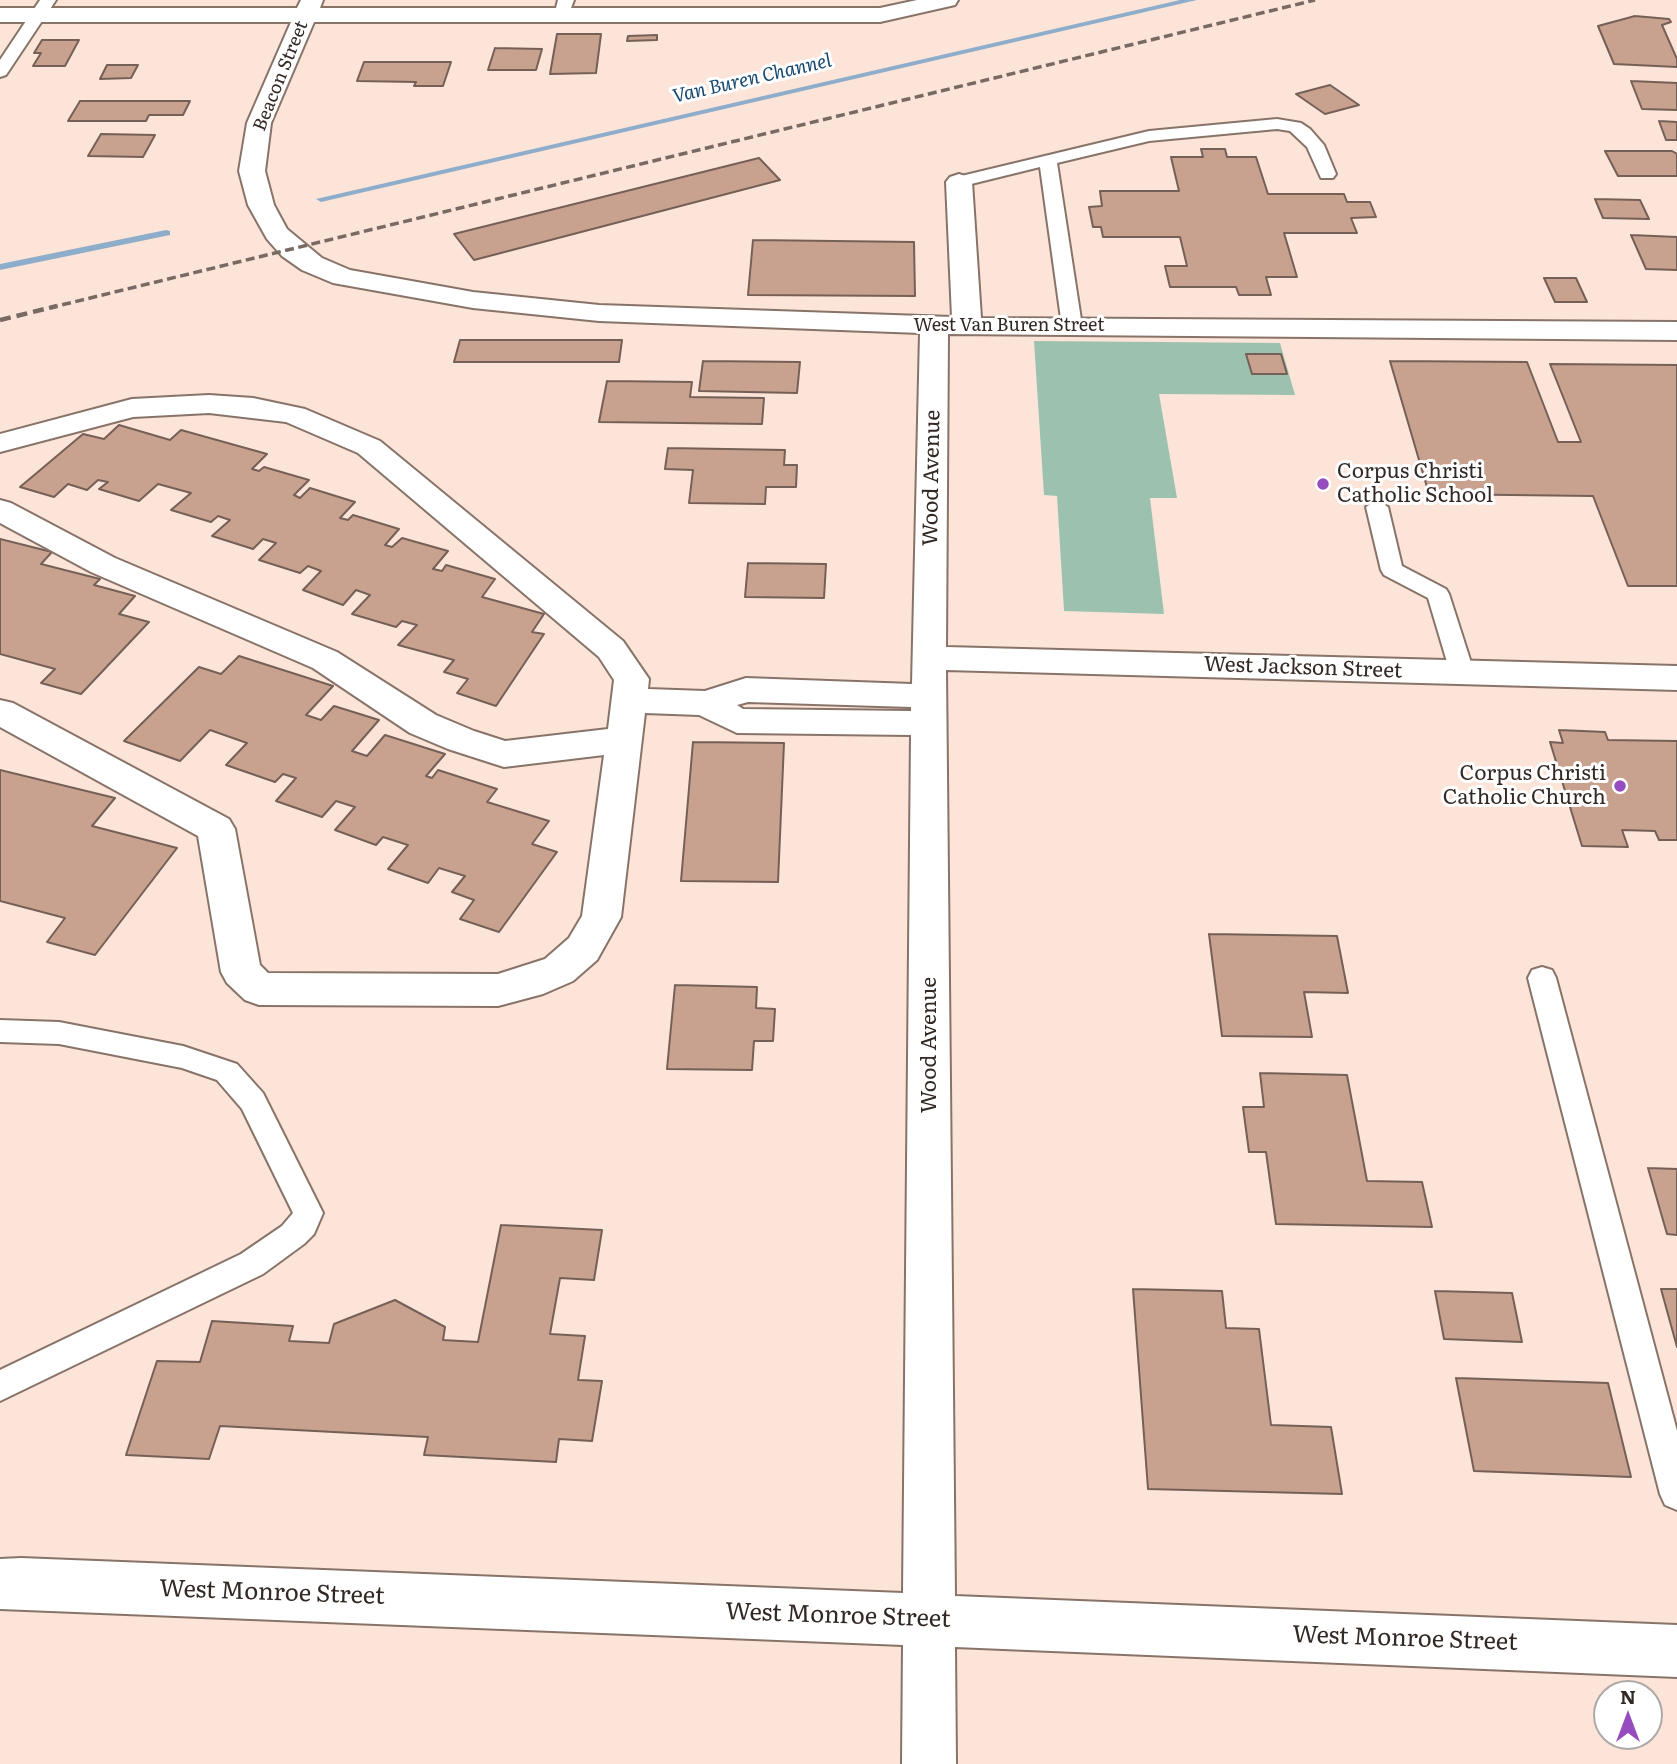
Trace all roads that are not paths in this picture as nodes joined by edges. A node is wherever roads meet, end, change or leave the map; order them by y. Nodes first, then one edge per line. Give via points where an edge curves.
1 (947, 0) edge
2 (43, 8) edge
3 (308, 8) edge
4 (564, 8) edge
5 (824, 8) edge
6 (0, 15) edge
7 (0, 72) edge
8 (1048, 160) junction
9 (1327, 174) dead end
10 (959, 183) joint
11 (343, 278) joint
12 (950, 326) junction
13 (1072, 326) junction
14 (1677, 331) edge
15 (0, 443) edge
16 (1377, 507) dead end
17 (0, 510) edge
18 (1462, 672) junction
19 (1677, 678) edge
20 (929, 692) junction
21 (629, 700) junction
22 (0, 712) edge
23 (624, 740) junction
24 (1542, 978) dead end
25 (0, 1031) edge
26 (0, 1386) edge
27 (1677, 1494) edge
28 (0, 1584) edge
29 (930, 1620) junction
30 (1677, 1651) edge
31 (929, 1764) edge

1 - 5 street via 880,15
2 - 3 street
2 - 6 street
2 - 7 lane
3 - 4 street
3 - 11 street, Beacon Street via 259,123 252,171 261,205 276,233 312,264
4 - 5 street
8 - 9 lane via 1149,136 1277,124 1304,133 1315,145
8 - 10 lane
8 - 13 lane
10 - 12 street, Wood Avenue
11 - 12 street, West Van Buren Street via 473,300 599,313
12 - 13 street, West Van Buren Street
12 - 20 street, Wood Avenue
13 - 14 street, West Van Buren Street
15 - 21 street via 91,416 165,404 253,407 333,429 369,447 611,649 632,678
16 - 18 lane via 1392,570 1438,594
17 - 23 street via 103,565 325,660 423,724 461,740 504,754
18 - 19 street, West Jackson Street
18 - 20 street, West Jackson Street
20 - 21 street, West Jackson Street via 737,721 706,703
20 - 29 street, Wood Avenue
21 - 23 street
22 - 23 street via 216,829 240,972 259,989 498,990 559,970 583,949 601,917
24 - 27 lane
25 - 26 lane via 59,1034 183,1057 227,1072 253,1101 308,1213 293,1235 252,1264
28 - 29 street, West Monroe Street
29 - 30 street, West Monroe Street
29 - 31 street, Wood Avenue

